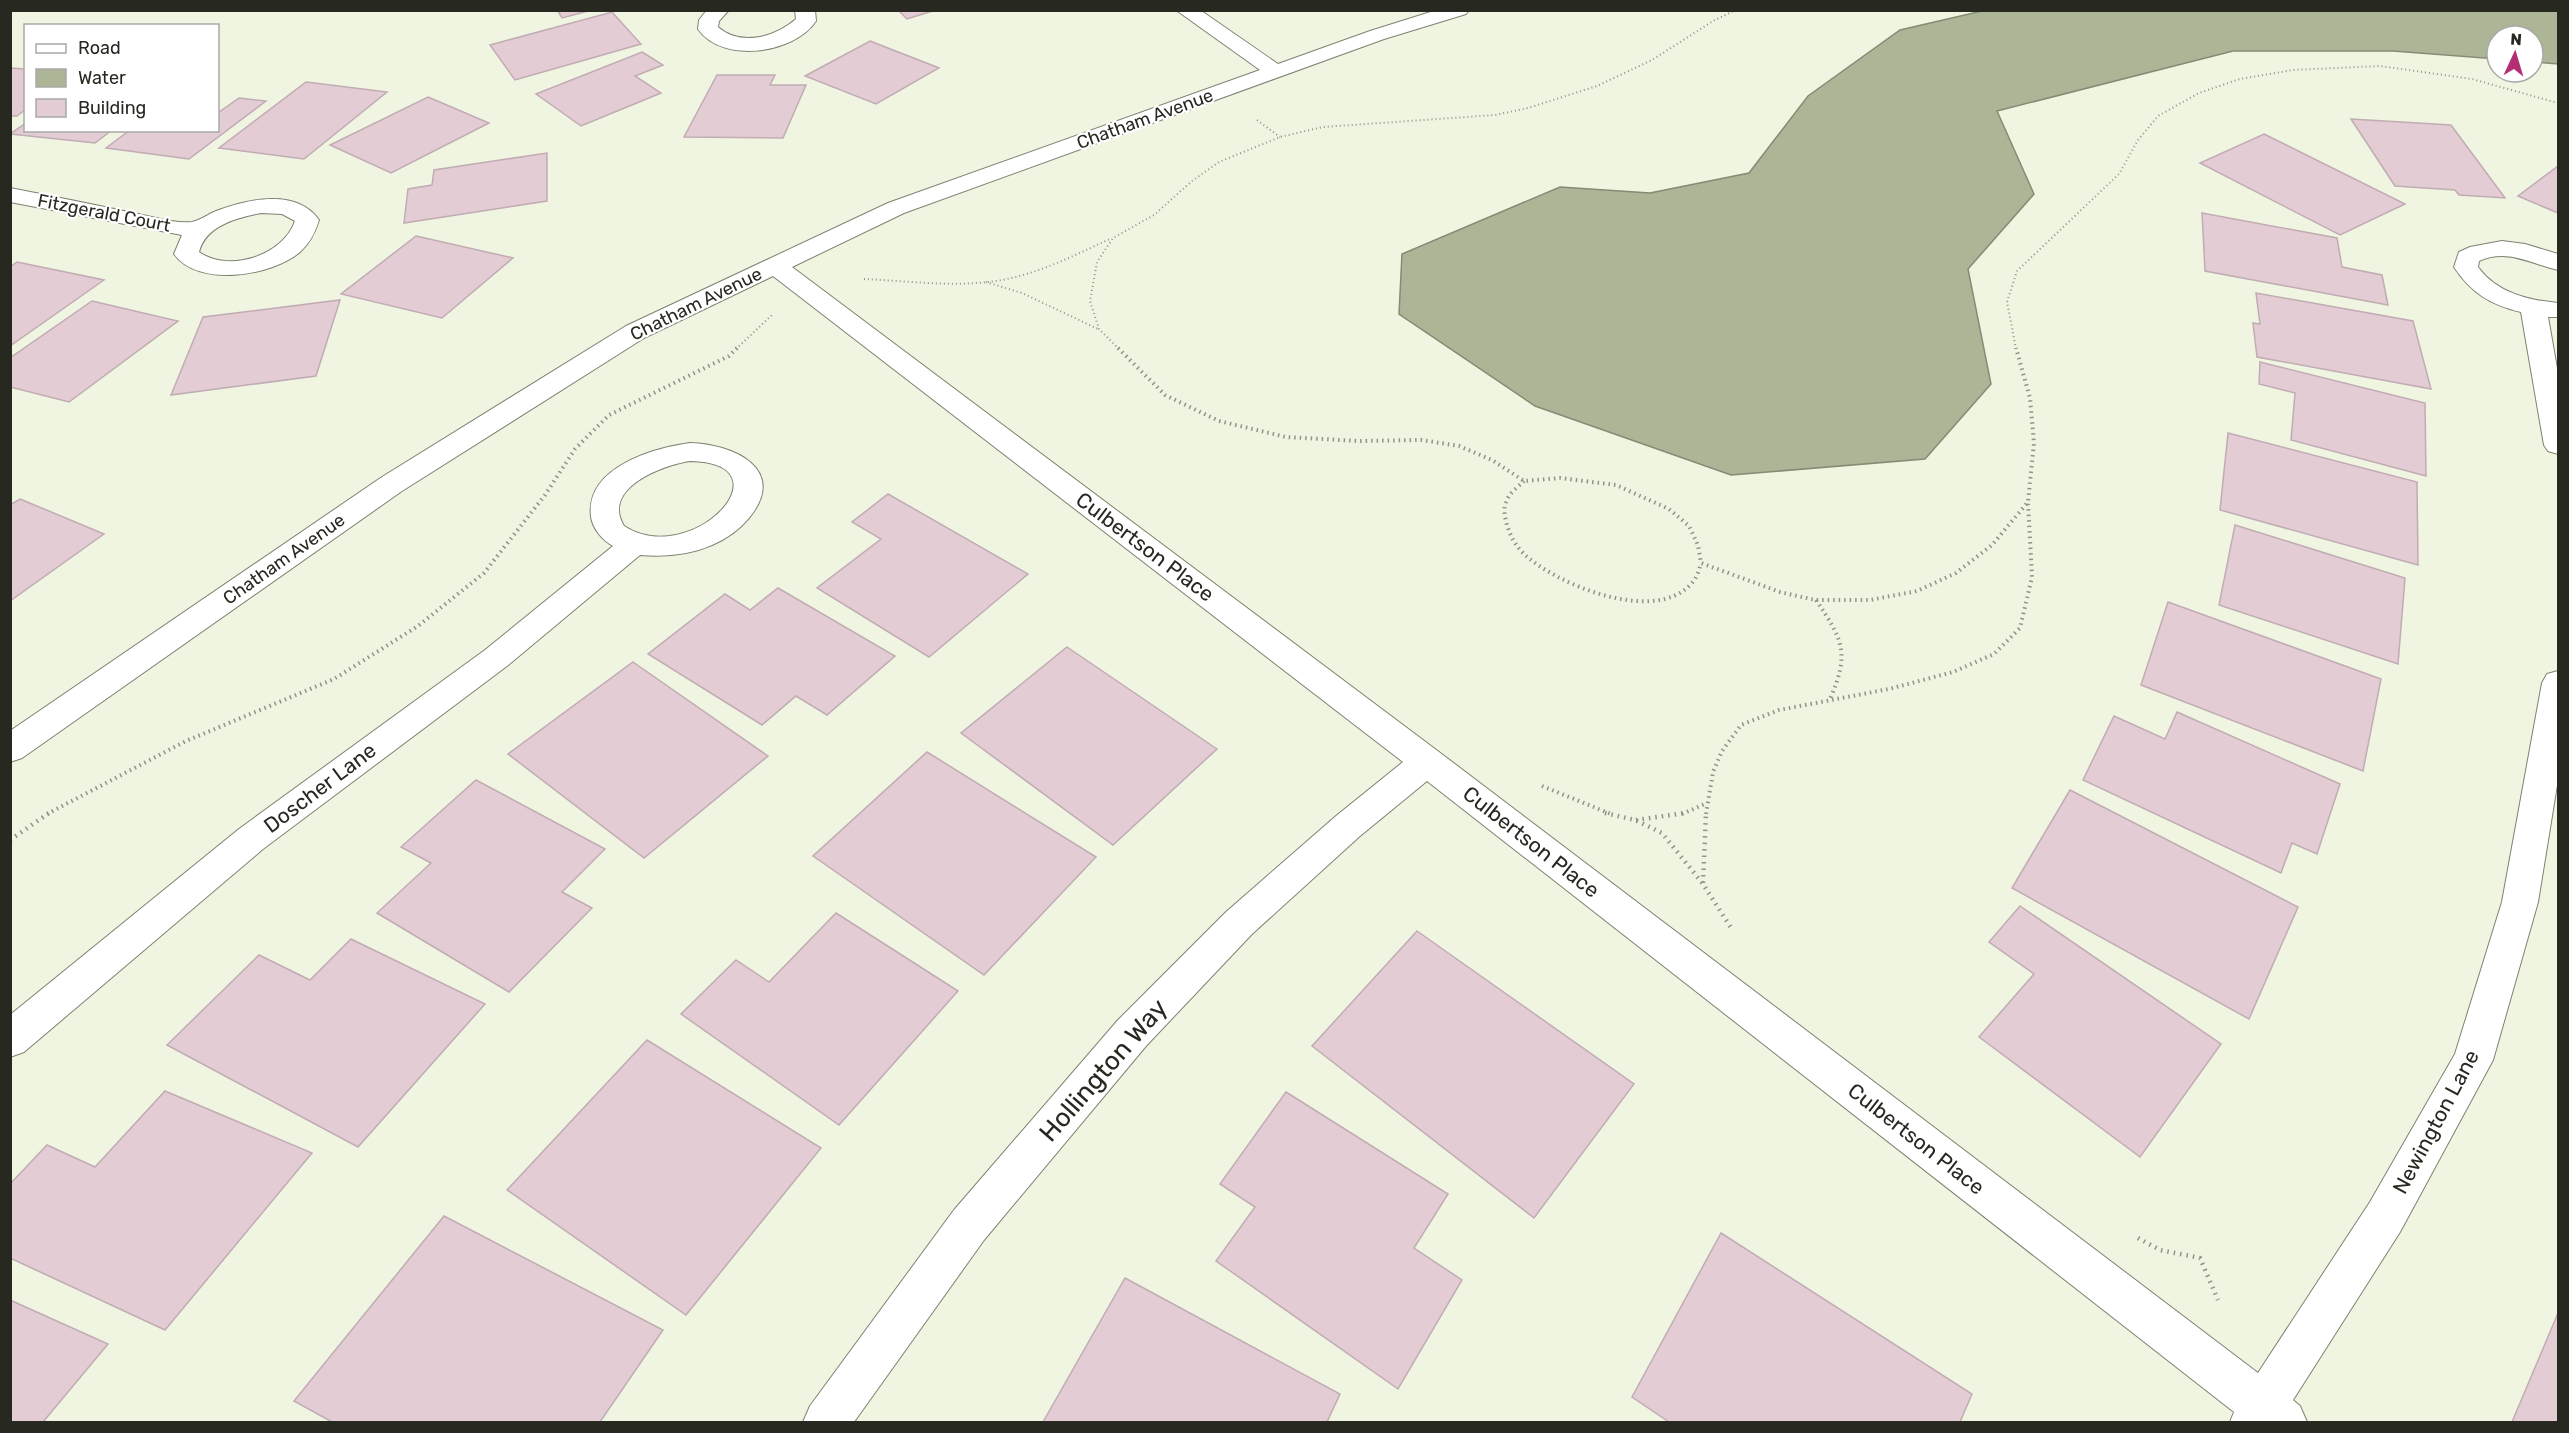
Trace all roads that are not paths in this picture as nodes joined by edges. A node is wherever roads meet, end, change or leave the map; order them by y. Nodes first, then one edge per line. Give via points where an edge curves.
1 (719, 10) edge
2 (805, 10) edge
3 (1186, 10) edge
4 (1459, 10) edge
5 (1276, 72) junction
6 (10, 195) edge
7 (198, 230) dead end
8 (2559, 263) edge
9 (774, 266) junction
10 (2546, 309) edge
11 (2559, 445) edge
12 (634, 544) junction
13 (2559, 682) edge
14 (10, 749) edge
15 (1427, 762) junction
16 (10, 1039) edge
17 (2266, 1417) edge
18 (826, 1422) edge

1 - 2 street via 709,20 708,29 714,37 745,44 765,42 798,30 806,21
3 - 5 street
4 - 5 street, Chatham Avenue
5 - 9 street, Chatham Avenue via 896,208
6 - 7 street, Fitzgerald Court
8 - 10 street via 2519,250 2497,248 2479,250 2468,257 2466,267 2473,279 2488,291 2510,301
9 - 14 street, Chatham Avenue via 635,332 392,484
9 - 15 street, Culbertson Place
10 - 11 street
12 - 12 street via 661,547 690,543 717,531 737,515 749,496 749,479 738,464 711,454 666,456 640,466 619,481 607,500 605,518 615,533
12 - 16 street, Doscher Lane via 496,658 251,839
13 - 17 street, Newington Lane via 2520,902 2473,1060
15 - 17 street, Culbertson Place
15 - 18 street, Hollington Way via 1239,923 1132,1033 969,1225

